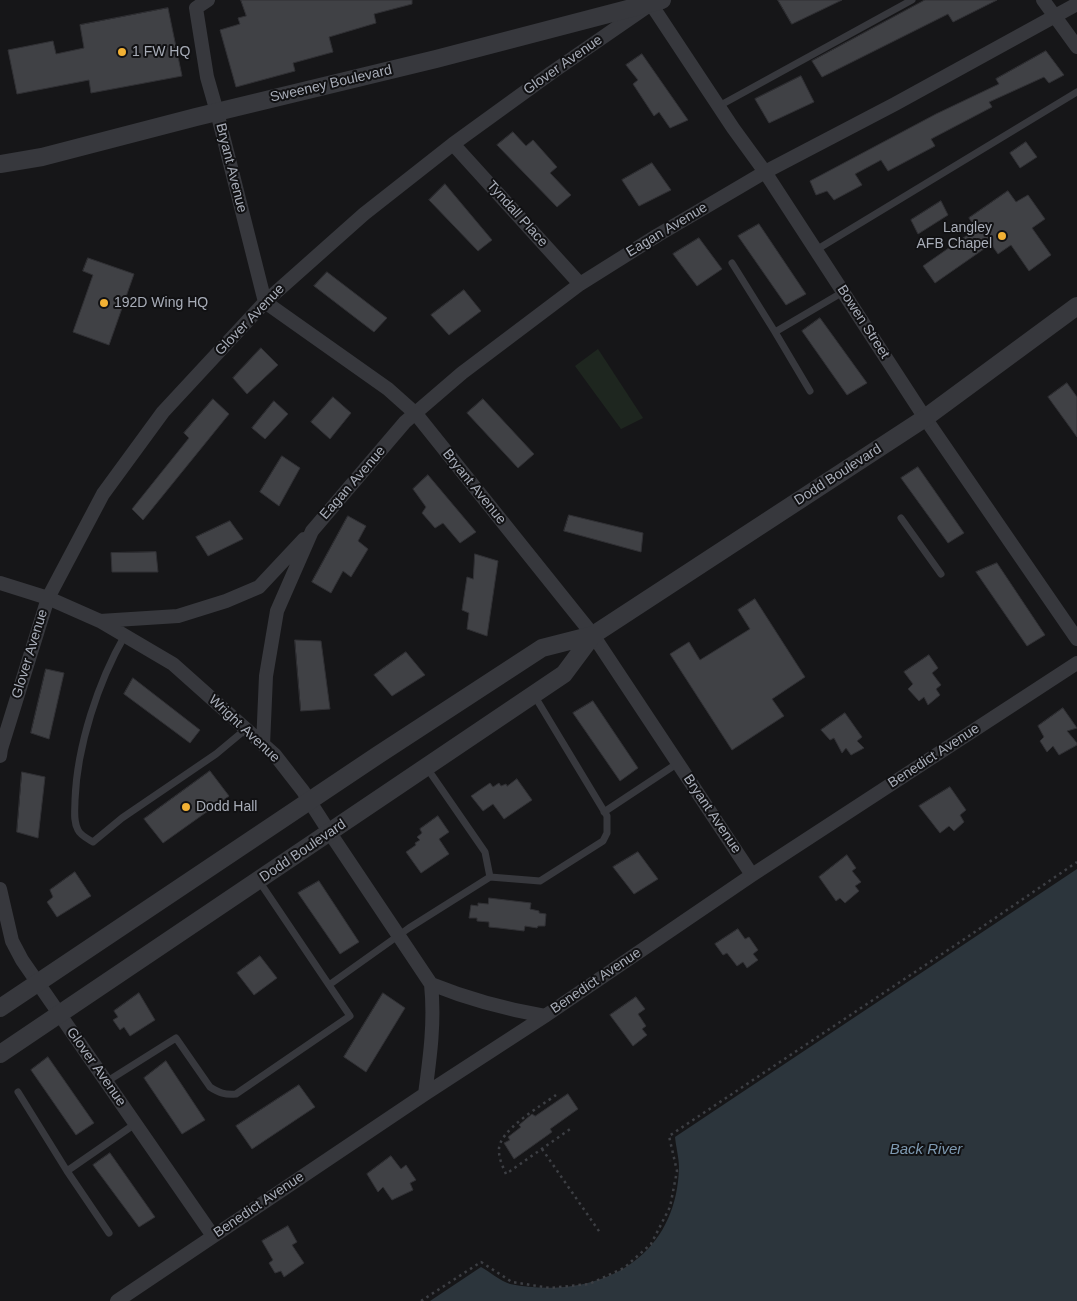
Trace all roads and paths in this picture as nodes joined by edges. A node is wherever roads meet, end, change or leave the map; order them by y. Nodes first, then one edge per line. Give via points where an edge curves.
1 (208, 0) edge
2 (912, 0) edge
3 (1043, 0) edge
4 (656, 2) edge
5 (1077, 4) edge
6 (1055, 17) junction
7 (1077, 47) edge
8 (1077, 92) edge
9 (719, 106) junction
10 (217, 112) junction
11 (453, 144) junction
12 (0, 164) edge
13 (765, 172) junction
14 (816, 250) junction
15 (732, 263) dead end
16 (580, 284) junction
17 (843, 292) junction
18 (265, 302) junction
19 (1077, 306) edge
20 (775, 332) junction
21 (810, 391) dead end
22 (416, 414) junction
23 (925, 418) junction
24 (901, 518) dead end
25 (312, 531) junction
26 (942, 574) dead end
27 (0, 583) edge
28 (48, 598) junction
29 (100, 620) junction
30 (593, 635) junction
31 (125, 636) junction
32 (1077, 639) edge
33 (1077, 662) edge
34 (534, 694) junction
35 (246, 729) junction
36 (263, 744) junction
37 (0, 756) edge
38 (678, 763) junction
39 (426, 768) junction
40 (310, 801) junction
41 (604, 812) junction
42 (330, 833) junction
43 (1077, 862) edge
44 (752, 875) junction
45 (490, 877) junction
46 (259, 880) junction
47 (0, 889) edge
48 (398, 936) junction
49 (6, 938) edge
50 (38, 983) junction
51 (431, 984) junction
52 (329, 985) junction
53 (0, 1008) edge
54 (59, 1013) junction
55 (545, 1016) junction
56 (0, 1054) edge
57 (106, 1082) junction
58 (18, 1092) dead end
59 (425, 1094) junction
60 (556, 1095) dead end
61 (135, 1124) junction
62 (573, 1127) dead end
63 (542, 1149) junction
64 (67, 1171) junction
65 (109, 1233) dead end
66 (602, 1234) dead end
67 (213, 1236) junction
68 (117, 1301) edge
69 (421, 1301) edge

1 - 10 street, Bryant Avenue via 196,8 206,77
2 - 9 lane
3 - 6 street
4 - 9 street, Bowen Street
4 - 10 street, Sweeney Boulevard
4 - 11 street, Glover Avenue via 550,73
5 - 6 street, Eagan Avenue
6 - 7 street
6 - 13 street, Eagan Avenue
8 - 14 lane
9 - 13 street, Bowen Street
10 - 12 street, Sweeney Boulevard via 42,157
10 - 18 street, Bryant Avenue
11 - 16 street, Tyndall Place
11 - 18 street, Glover Avenue via 364,214
13 - 14 street, Bowen Street
13 - 16 street, Eagan Avenue
14 - 17 street, Bowen Street
15 - 20 lane
16 - 22 street, Eagan Avenue via 462,373
17 - 20 lane
17 - 23 street, Bowen Street
18 - 22 street, Bryant Avenue via 388,389
18 - 28 street, Glover Avenue via 163,412 103,494
19 - 23 street, Dodd Boulevard
20 - 21 lane
22 - 25 street, Eagan Avenue via 405,422
22 - 30 street, Bryant Avenue
23 - 30 street, Dodd Boulevard
23 - 32 street, Bowen Street
24 - 26 lane
25 - 29 street, Eagan Avenue via 259,587 226,601 178,616
25 - 36 street, Eagan Avenue via 277,611 266,676
27 - 28 street, Wright Avenue
28 - 29 street, Wright Avenue
28 - 37 street, Glover Avenue
29 - 31 street, Wright Avenue
30 - 34 street, Dodd Boulevard via 564,674
30 - 38 street, Bryant Avenue
30 - 40 street, Dodd Boulevard via 542,648
31 - 35 street, Wright Avenue via 173,664
31 - 35 lane via 91,711 76,778 74,821 79,832 93,842
33 - 44 street, Benedict Avenue
34 - 39 street, Dodd Boulevard
34 - 41 lane
35 - 36 street, Wright Avenue
36 - 40 street, Wright Avenue
38 - 41 lane
38 - 44 street, Bryant Avenue
39 - 42 street, Dodd Boulevard
39 - 45 lane via 485,852
40 - 42 street, Wright Avenue
40 - 50 street, Dodd Boulevard
41 - 45 lane via 608,833 604,841 540,881
42 - 46 street, Dodd Boulevard
42 - 48 street, Wright Avenue
43 - 69 path via 669,1136 677,1171 670,1207 651,1244 624,1268 589,1284 550,1288 512,1282 480,1262
44 - 55 street, Benedict Avenue
45 - 48 lane
46 - 52 lane
46 - 54 street, Dodd Boulevard
47 - 49 street, Glover Avenue
48 - 51 street, Wright Avenue
48 - 52 lane
49 - 50 street, Glover Avenue
50 - 53 street, Dodd Boulevard
50 - 54 street, Glover Avenue
51 - 55 street via 465,998
51 - 59 street, Wright Avenue via 434,1009 432,1046
52 - 57 lane via 350,1016 236,1094 226,1095 210,1087 176,1038
54 - 56 street, Dodd Boulevard
54 - 57 street, Glover Avenue
55 - 59 street, Benedict Avenue
57 - 61 street, Glover Avenue
58 - 64 lane
59 - 67 street, Benedict Avenue
60 - 63 path via 513,1127 498,1150 506,1174
61 - 64 lane
61 - 67 street, Glover Avenue
62 - 63 path
63 - 66 path
64 - 65 lane
67 - 68 street, Benedict Avenue

